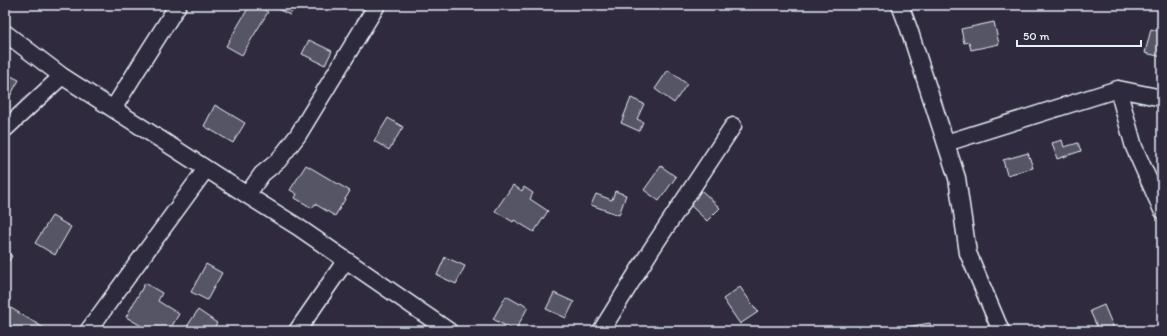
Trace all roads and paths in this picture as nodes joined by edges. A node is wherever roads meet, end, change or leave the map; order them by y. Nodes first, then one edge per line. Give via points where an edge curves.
1 (178, 5) edge
2 (377, 5) edge
3 (900, 5) edge
4 (5, 33) edge
5 (62, 76) junction
6 (1118, 89) junction
7 (1162, 98) edge
8 (114, 109) junction
9 (733, 126) dead end
10 (5, 129) edge
11 (946, 143) junction
12 (206, 169) junction
13 (247, 195) junction
14 (1162, 210) edge
15 (346, 260) junction
16 (88, 331) edge
17 (297, 331) edge
18 (449, 331) edge
19 (601, 331) edge
20 (1001, 331) edge

1 - 8 street
2 - 13 street via 298,135 278,161 262,174
3 - 11 street
4 - 5 street
5 - 8 street
5 - 10 street
6 - 7 street
6 - 11 street
6 - 14 street via 1134,147
8 - 12 street
9 - 19 street
11 - 20 street via 957,178 968,253
12 - 13 street
12 - 16 street
13 - 15 street
15 - 17 street
15 - 18 street

